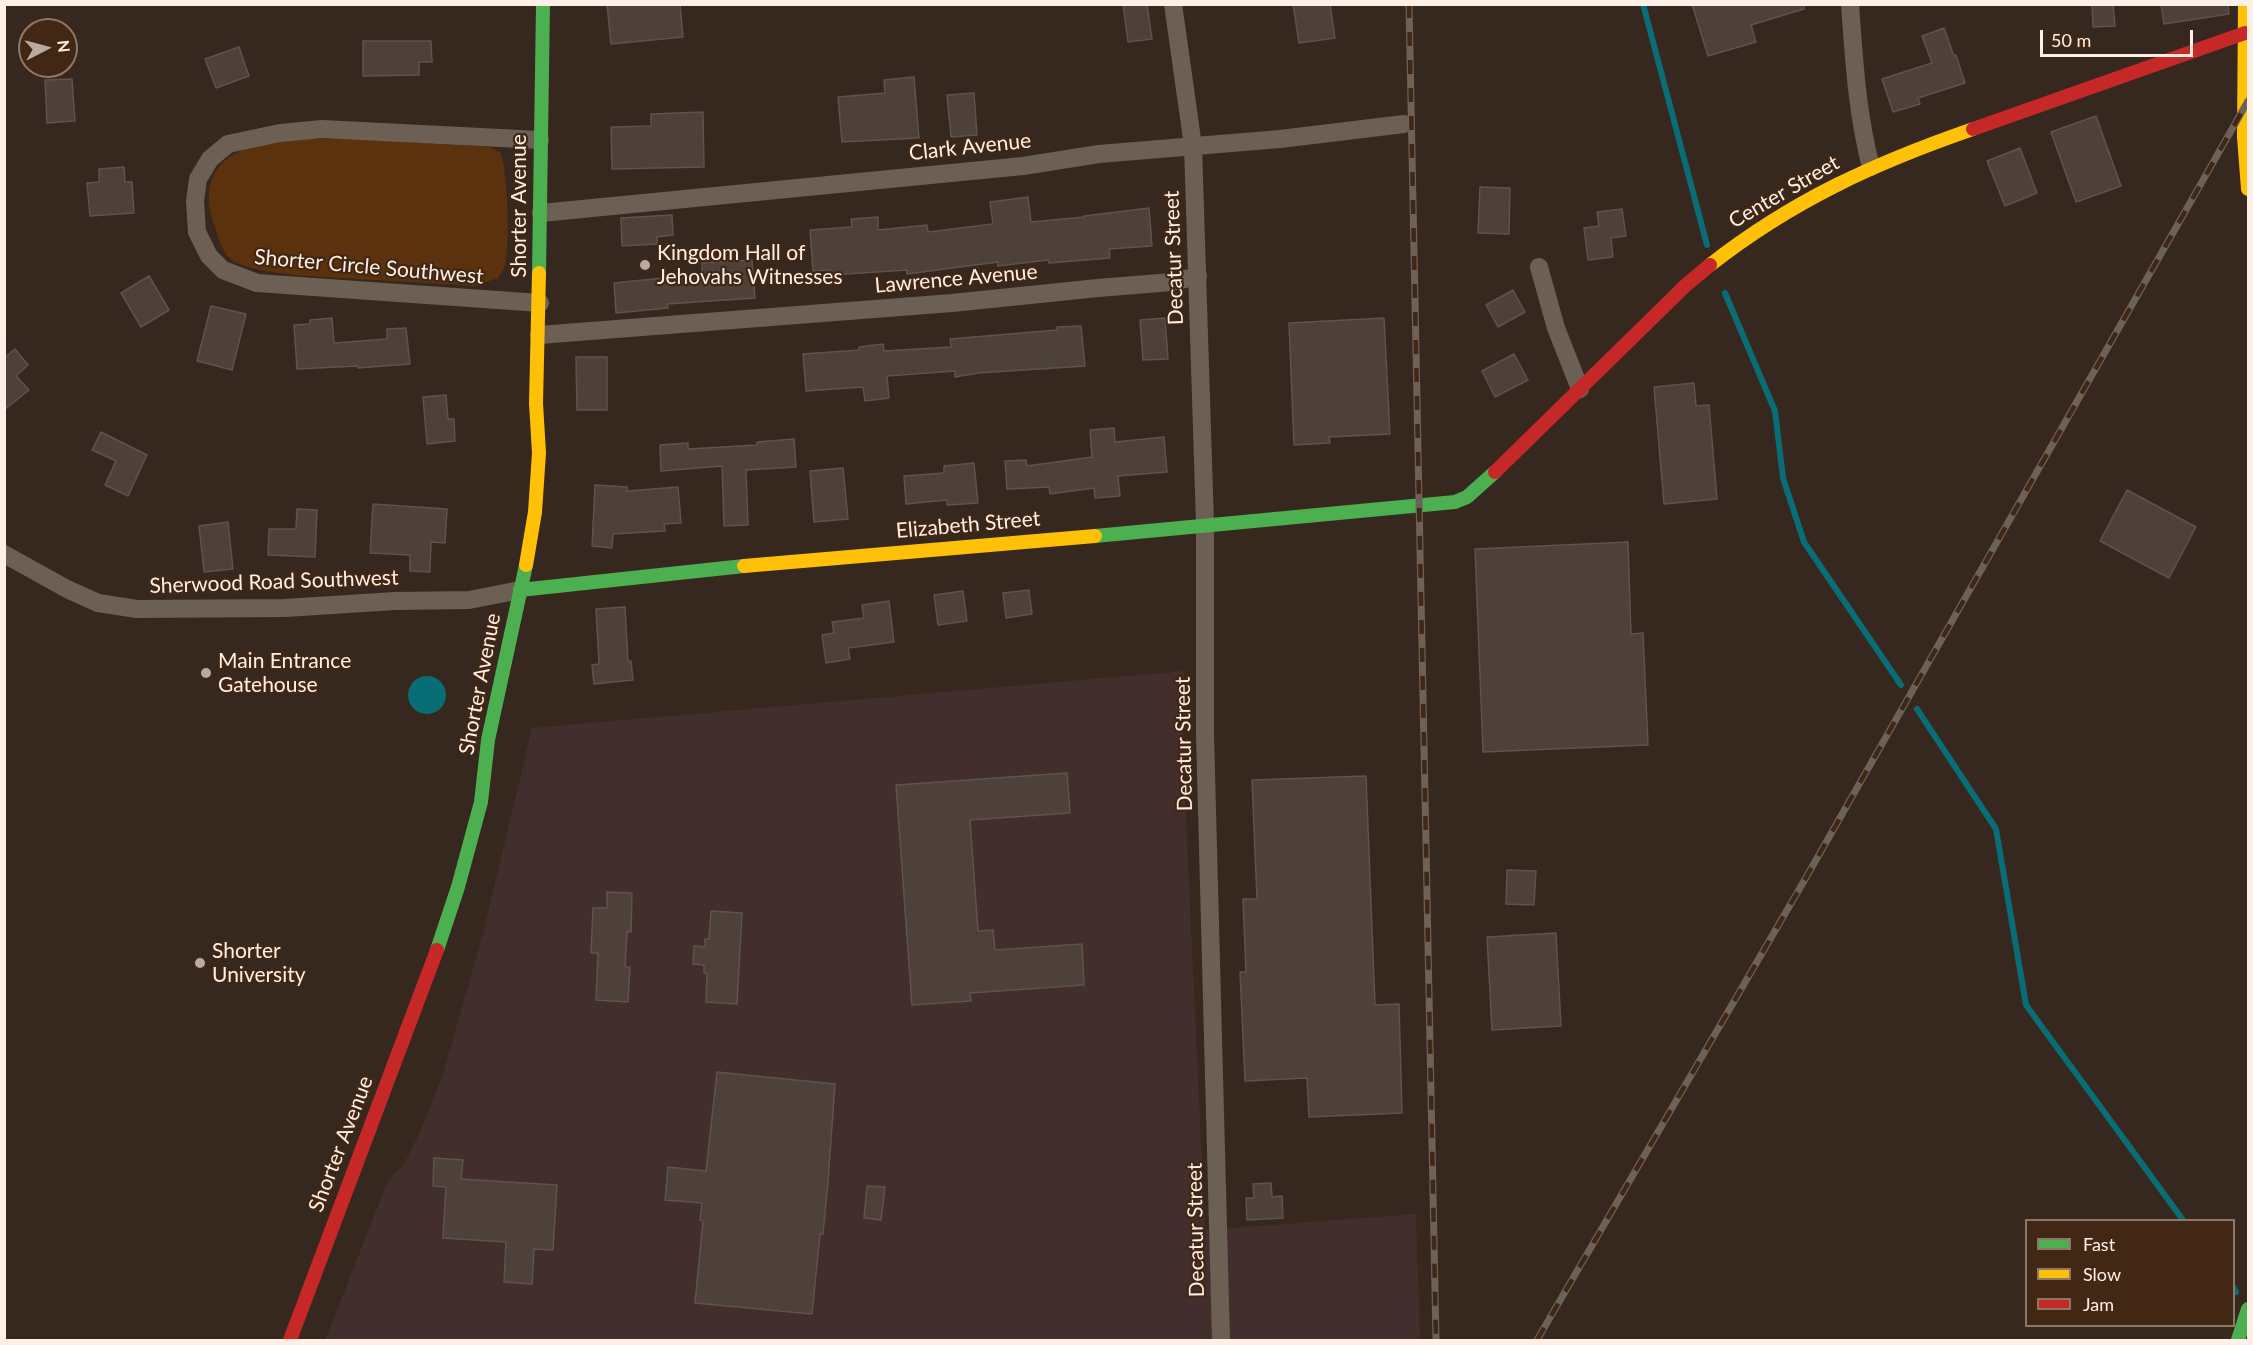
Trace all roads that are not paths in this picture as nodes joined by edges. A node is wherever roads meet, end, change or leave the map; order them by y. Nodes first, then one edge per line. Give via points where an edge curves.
1 (543, 4) edge
2 (1173, 4) edge
3 (1850, 4) edge
4 (2245, 4) edge
5 (2247, 32) edge
6 (1404, 124) dead end
7 (540, 140) junction
8 (1193, 146) junction
9 (1871, 167) junction
10 (2248, 189) edge
11 (541, 213) junction
12 (1539, 267) dead end
13 (1197, 276) junction
14 (540, 303) junction
15 (538, 335) junction
16 (1580, 389) junction
17 (1420, 504) joint
18 (1205, 524) junction
19 (4, 554) edge
20 (520, 590) junction
21 (2248, 1309) edge
22 (290, 1341) edge
23 (1221, 1341) edge
24 (2238, 1341) edge

1 - 7 street, Shorter Avenue
2 - 8 street, Decatur Street
3 - 9 street via 1863,137
4 - 5 street
5 - 9 street, Center Street
5 - 10 street via 2244,137
6 - 8 street, Clark Avenue
7 - 11 street, Shorter Avenue
7 - 14 street, Shorter Circle Southwest via 322,129 249,139 228,144 210,159 198,179 195,201 197,232 208,256 223,270 257,283
8 - 11 street, Clark Avenue
8 - 13 street, Decatur Street
9 - 16 street, Center Street via 1799,204 1719,256
11 - 14 street, Shorter Avenue
12 - 16 street via 1556,328
13 - 15 street, Lawrence Avenue via 1172,282 952,303
13 - 18 street, Decatur Street
14 - 15 street, Shorter Avenue
15 - 20 street, Shorter Avenue via 536,512
16 - 17 street, Center Street via 1467,497 1445,504
17 - 18 street, Elizabeth Street
18 - 20 street, Elizabeth Street via 680,571
18 - 23 street, Decatur Street via 1206,734
19 - 20 street, Sherwood Road Southwest via 98,603 137,609 285,608 469,600
20 - 22 street, Shorter Avenue via 488,740 481,802 458,887 430,972
21 - 24 street

